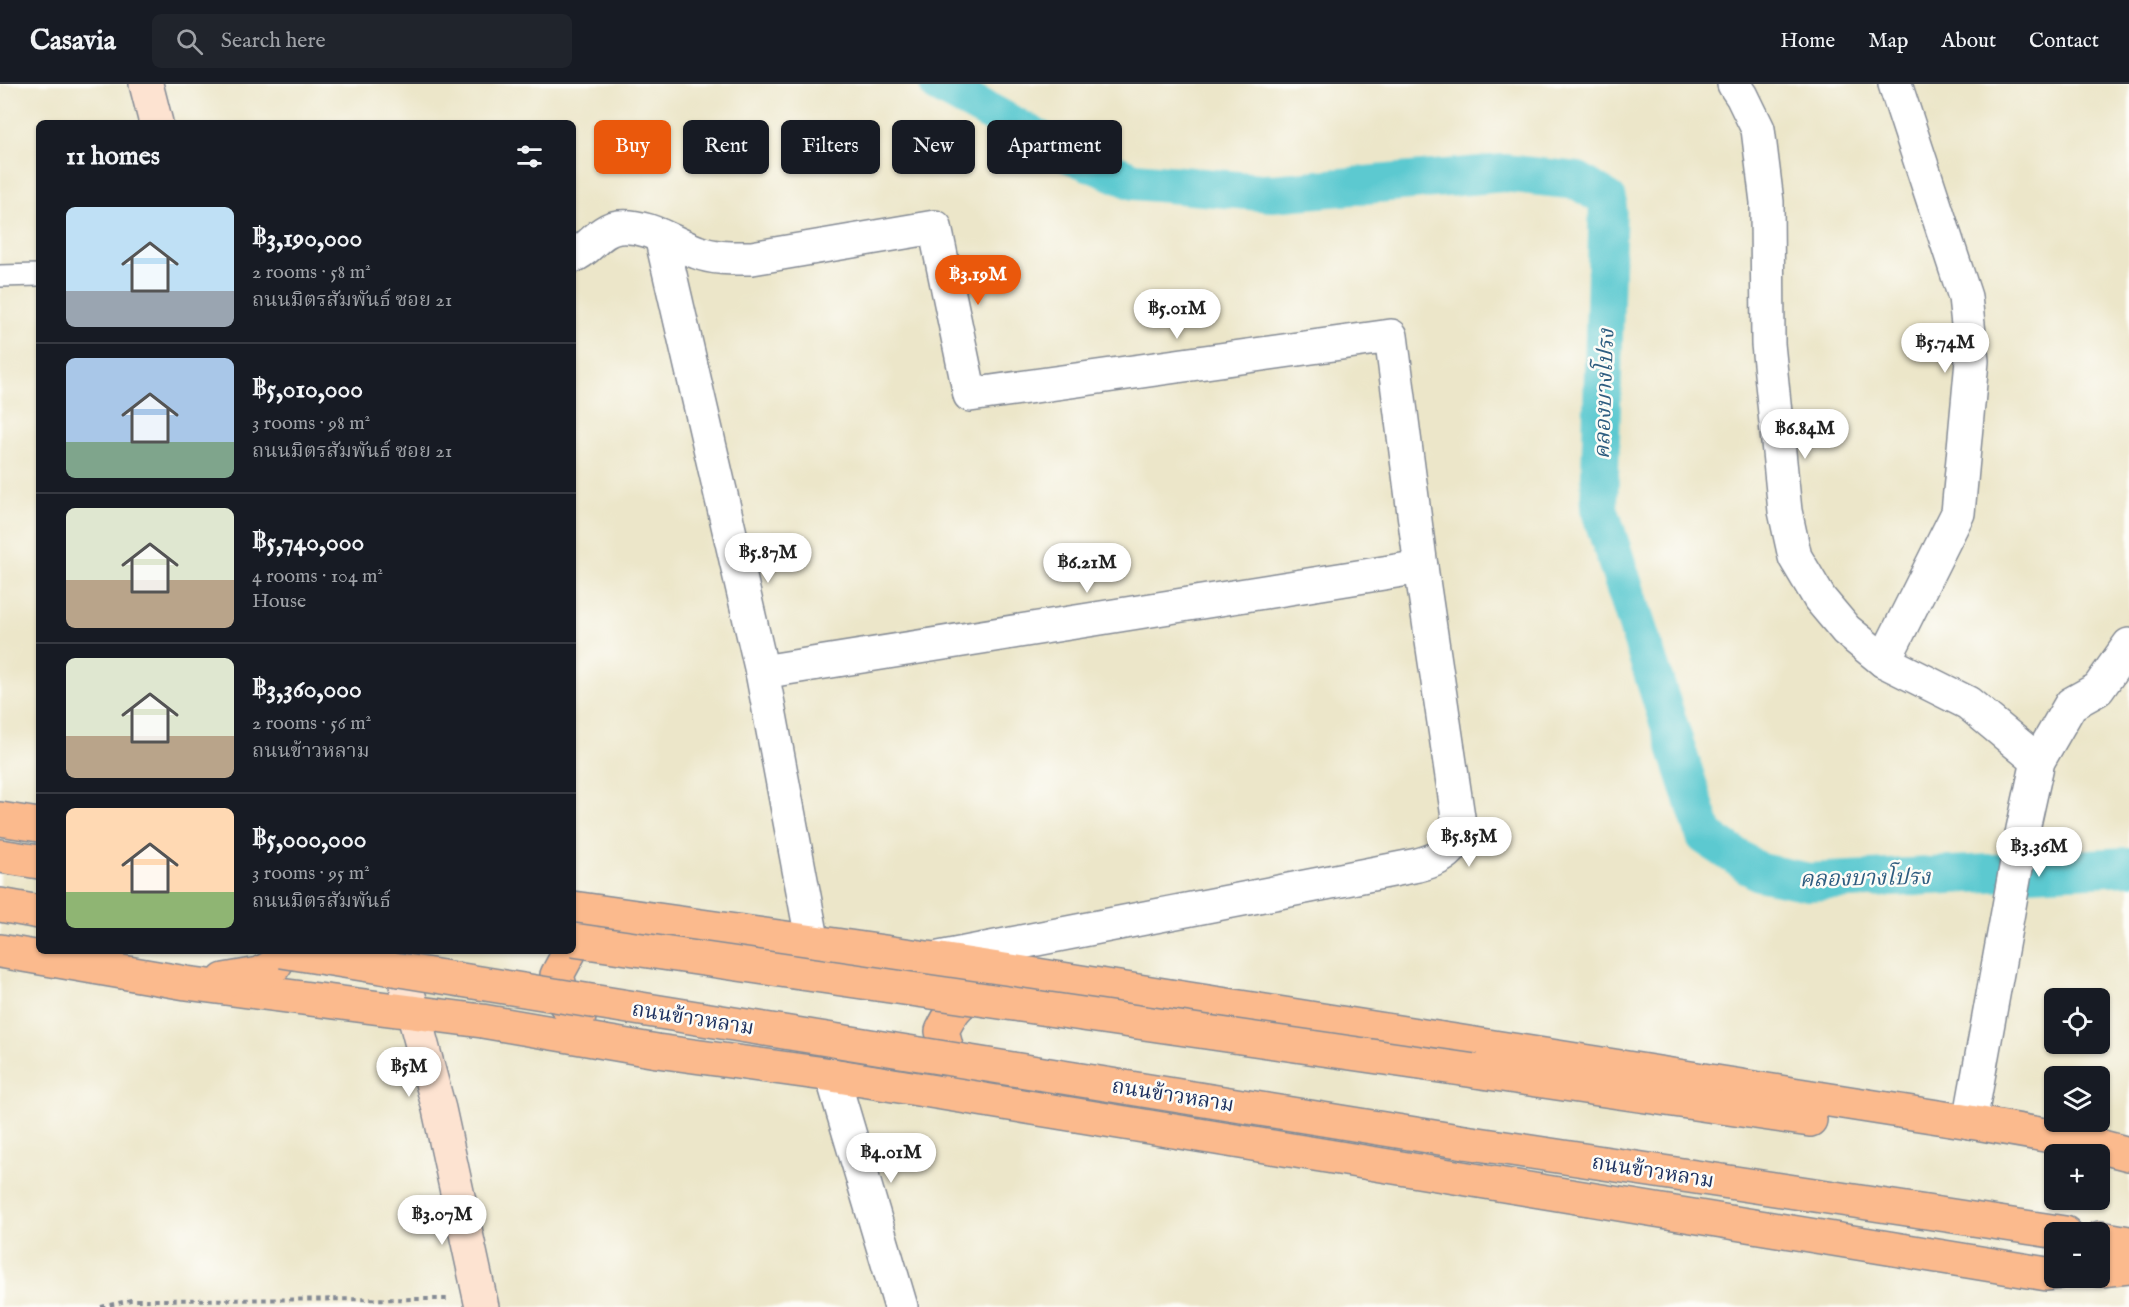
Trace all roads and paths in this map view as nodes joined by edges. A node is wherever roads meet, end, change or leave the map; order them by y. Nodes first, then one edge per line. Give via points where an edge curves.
1 (146, 84) edge
2 (1734, 84) edge
3 (1895, 84) edge
4 (155, 120) edge
5 (662, 236) junction
6 (576, 255) edge
7 (36, 275) edge
8 (0, 276) edge
9 (1421, 567) junction
10 (2129, 645) edge
11 (1884, 661) junction
12 (762, 672) junction
13 (2038, 761) junction
14 (0, 819) edge
15 (36, 825) edge
16 (0, 856) edge
17 (36, 862) edge
18 (0, 905) edge
19 (576, 908) edge
20 (36, 911) edge
21 (695, 925) junction
22 (576, 940) edge
23 (813, 944) junction
24 (576, 948) edge
25 (0, 951) edge
26 (281, 954) edge
27 (302, 954) edge
28 (398, 954) edge
29 (570, 954) edge
30 (934, 959) junction
31 (186, 983) junction
32 (1075, 983) junction
33 (413, 1012) junction
34 (657, 1051) junction
35 (832, 1075) junction
36 (1055, 1112) junction
37 (1970, 1122) junction
38 (2044, 1154) edge
39 (2129, 1154) edge
40 (2110, 1165) edge
41 (2129, 1168) edge
42 (2044, 1230) edge
43 (2110, 1240) edge
44 (2129, 1243) edge
45 (2129, 1267) edge
46 (2110, 1269) edge
47 (2044, 1274) edge
48 (481, 1303) edge
49 (101, 1307) edge
50 (901, 1307) edge

1 - 4 street
2 - 11 street via 1758,129 1767,202 1768,344 1785,511 1795,557 1820,599 1846,630
3 - 11 street via 1965,297 1971,361 1958,513
5 - 6 street via 638,228 617,227
5 - 9 street via 698,253 752,258 935,227 970,395 1391,336
5 - 12 street
7 - 8 lane
9 - 12 street
9 - 30 street via 1458,817 1458,834 1451,850 1437,860 1418,865
10 - 13 street via 2098,689 2071,704
11 - 13 street via 1968,704
12 - 23 street
13 - 37 street
14 - 15 main road
16 - 17 main road
18 - 20 main road
19 - 21 main road
21 - 23 main road
21 - 24 main road via 628,926
22 - 38 main road, bridge
23 - 30 main road
25 - 31 main road
26 - 31 main road via 274,966 259,974
27 - 42 main road, ถนนข้าวหลาม, bridge via 1465,1142
28 - 33 street
29 - 34 main road via 557,975 564,1002 584,1022 616,1038
30 - 32 main road
31 - 33 main road
32 - 36 main road via 1012,987 974,995 953,1009 942,1031 949,1058 969,1078
32 - 37 main road
33 - 34 main road
33 - 48 street
34 - 35 main road
35 - 36 main road
35 - 50 street
36 - 47 main road
37 - 39 main road
40 - 41 main road
43 - 44 main road
45 - 46 main road
48 - 49 path via 131,1300

